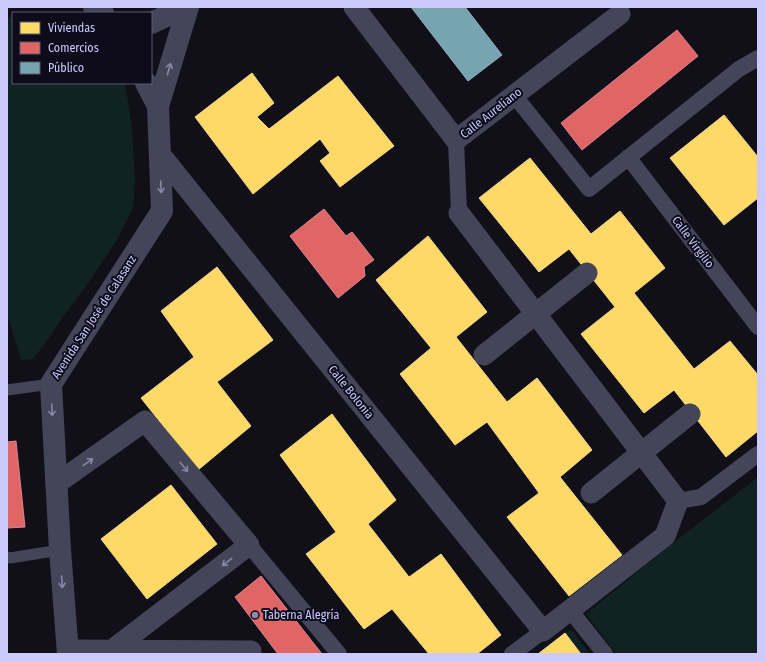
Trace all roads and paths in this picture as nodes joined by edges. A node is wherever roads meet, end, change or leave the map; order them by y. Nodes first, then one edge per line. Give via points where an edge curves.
1 (187, 7) edge
2 (354, 7) edge
3 (620, 14) dead end
4 (152, 23) edge
5 (758, 58) edge
6 (147, 84) edge
7 (514, 95) junction
8 (158, 106) junction
9 (456, 140) junction
10 (160, 154) junction
11 (628, 157) junction
12 (459, 213) joint
13 (587, 273) dead end
14 (536, 314) junction
15 (758, 327) edge
16 (484, 355) dead end
17 (51, 384) junction
18 (7, 390) edge
19 (690, 414) dead end
20 (642, 453) junction
21 (758, 454) edge
22 (56, 484) junction
23 (591, 493) dead end
24 (678, 501) junction
25 (249, 545) junction
26 (60, 550) junction
27 (7, 557) edge
28 (570, 610) junction
29 (543, 631) junction
30 (112, 650) junction
31 (68, 652) edge
32 (251, 652) edge
33 (339, 654) edge
34 (512, 654) edge
35 (605, 654) edge

1 - 4 street
8 -> 1 street, Avenida San José de Calasanz
2 - 9 street, Calle Aureliano
3 - 7 street, Calle Aureliano
5 - 11 street via 738,69
6 - 8 street, Avenida San José de Calasanz
7 - 9 street, Calle Aureliano
7 - 11 street via 589,188
8 - 10 street, Avenida San José de Calasanz
9 - 12 street
10 -> 17 street, Avenida San José de Calasanz via 162,211
10 - 29 street, Calle Bolonia
11 - 15 street, Calle Virgilio
12 - 14 street
13 - 14 street
14 - 16 street
14 - 20 street
17 - 18 lane
17 -> 22 street, Avenida San José de Calasanz
19 - 20 street
20 - 23 street
20 - 24 street
21 - 24 street via 701,497
22 -> 25 street via 145,421
22 - 26 street, Avenida San José de Calasanz
24 - 28 street via 665,536
25 -> 30 street
25 - 33 street
26 - 27 lane
26 -> 31 street, Avenida San José de Calasanz
28 - 29 street
28 - 35 street
29 - 34 street
30 - 31 street
30 - 32 street

